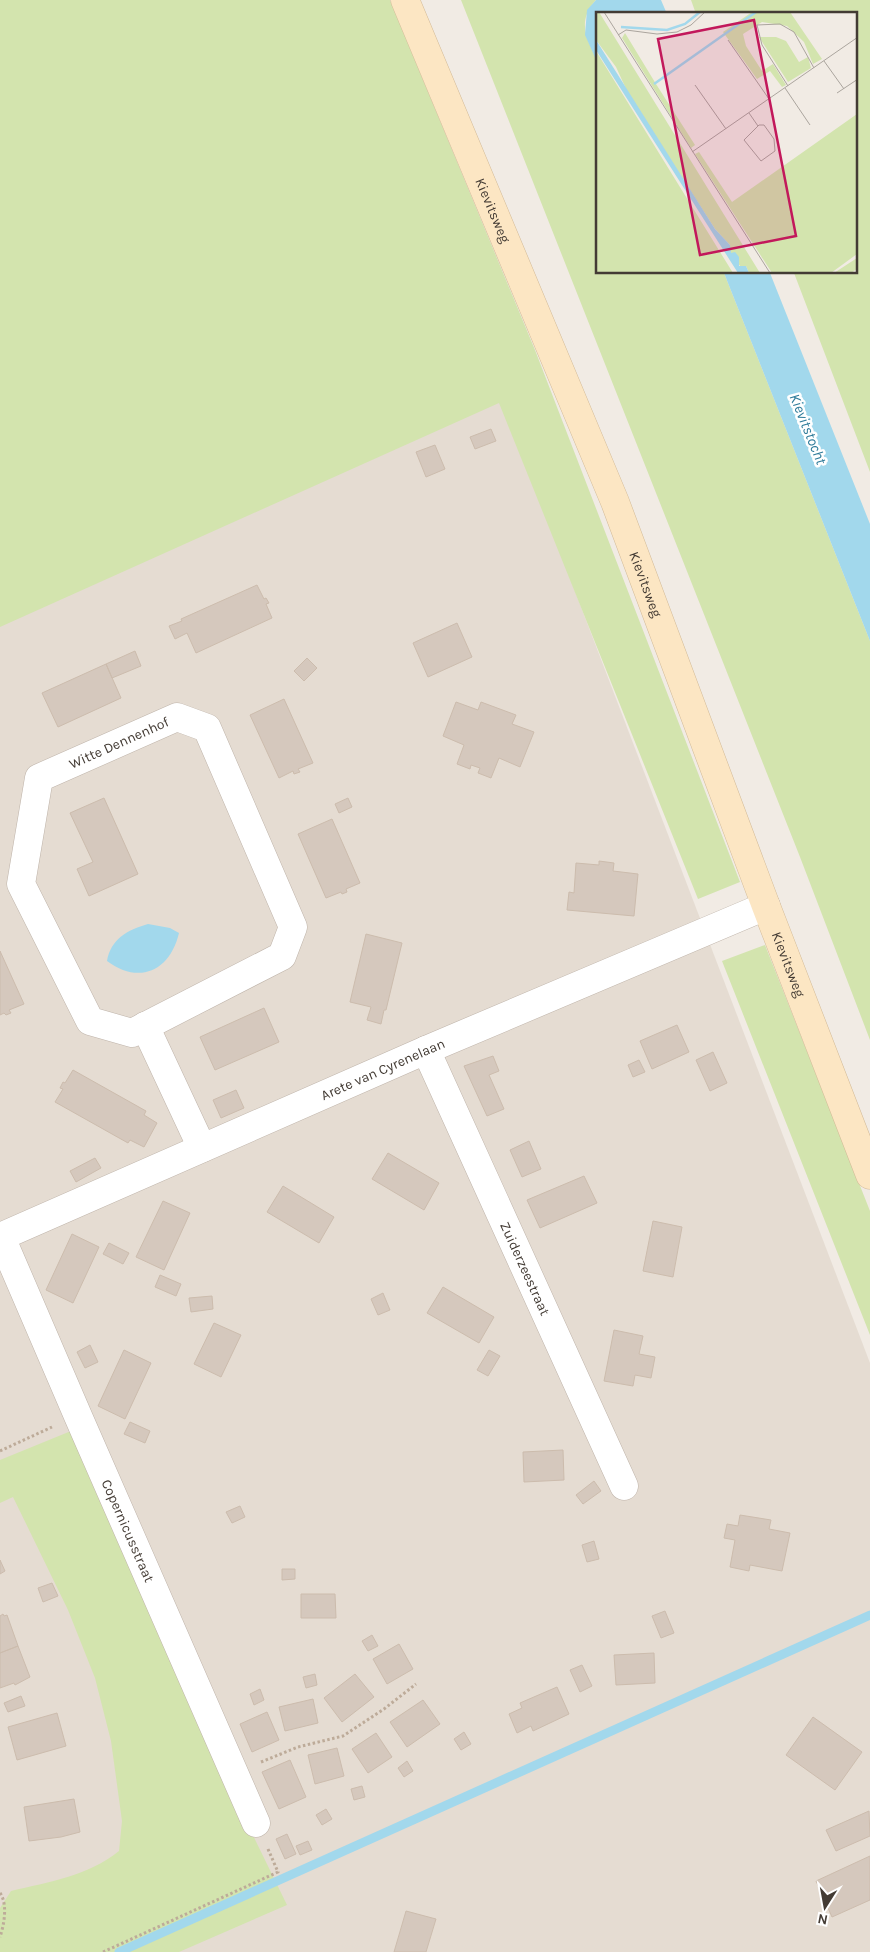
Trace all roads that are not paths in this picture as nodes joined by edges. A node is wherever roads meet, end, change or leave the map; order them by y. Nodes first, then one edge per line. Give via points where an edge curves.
1 (405, 0) edge
2 (766, 906) junction
3 (145, 1026) junction
4 (426, 1050) junction
5 (202, 1148) junction
6 (870, 1175) edge
7 (1, 1237) edge
8 (624, 1486) dead end
9 (256, 1823) road end

1 - 2 street, Kievitsweg via 615,502
2 - 4 street, Arete van Cyrenelaan
2 - 6 street, Kievitsweg
3 - 3 street, Witte Dennenhof via 282,956 293,926 207,728 177,717 39,778 21,884 90,1021 132,1033
3 - 5 street
4 - 5 street, Arete van Cyrenelaan
4 - 8 street, Zuiderzeestraat
5 - 7 street, Arete van Cyrenelaan
7 - 9 street, Copernicusstraat

